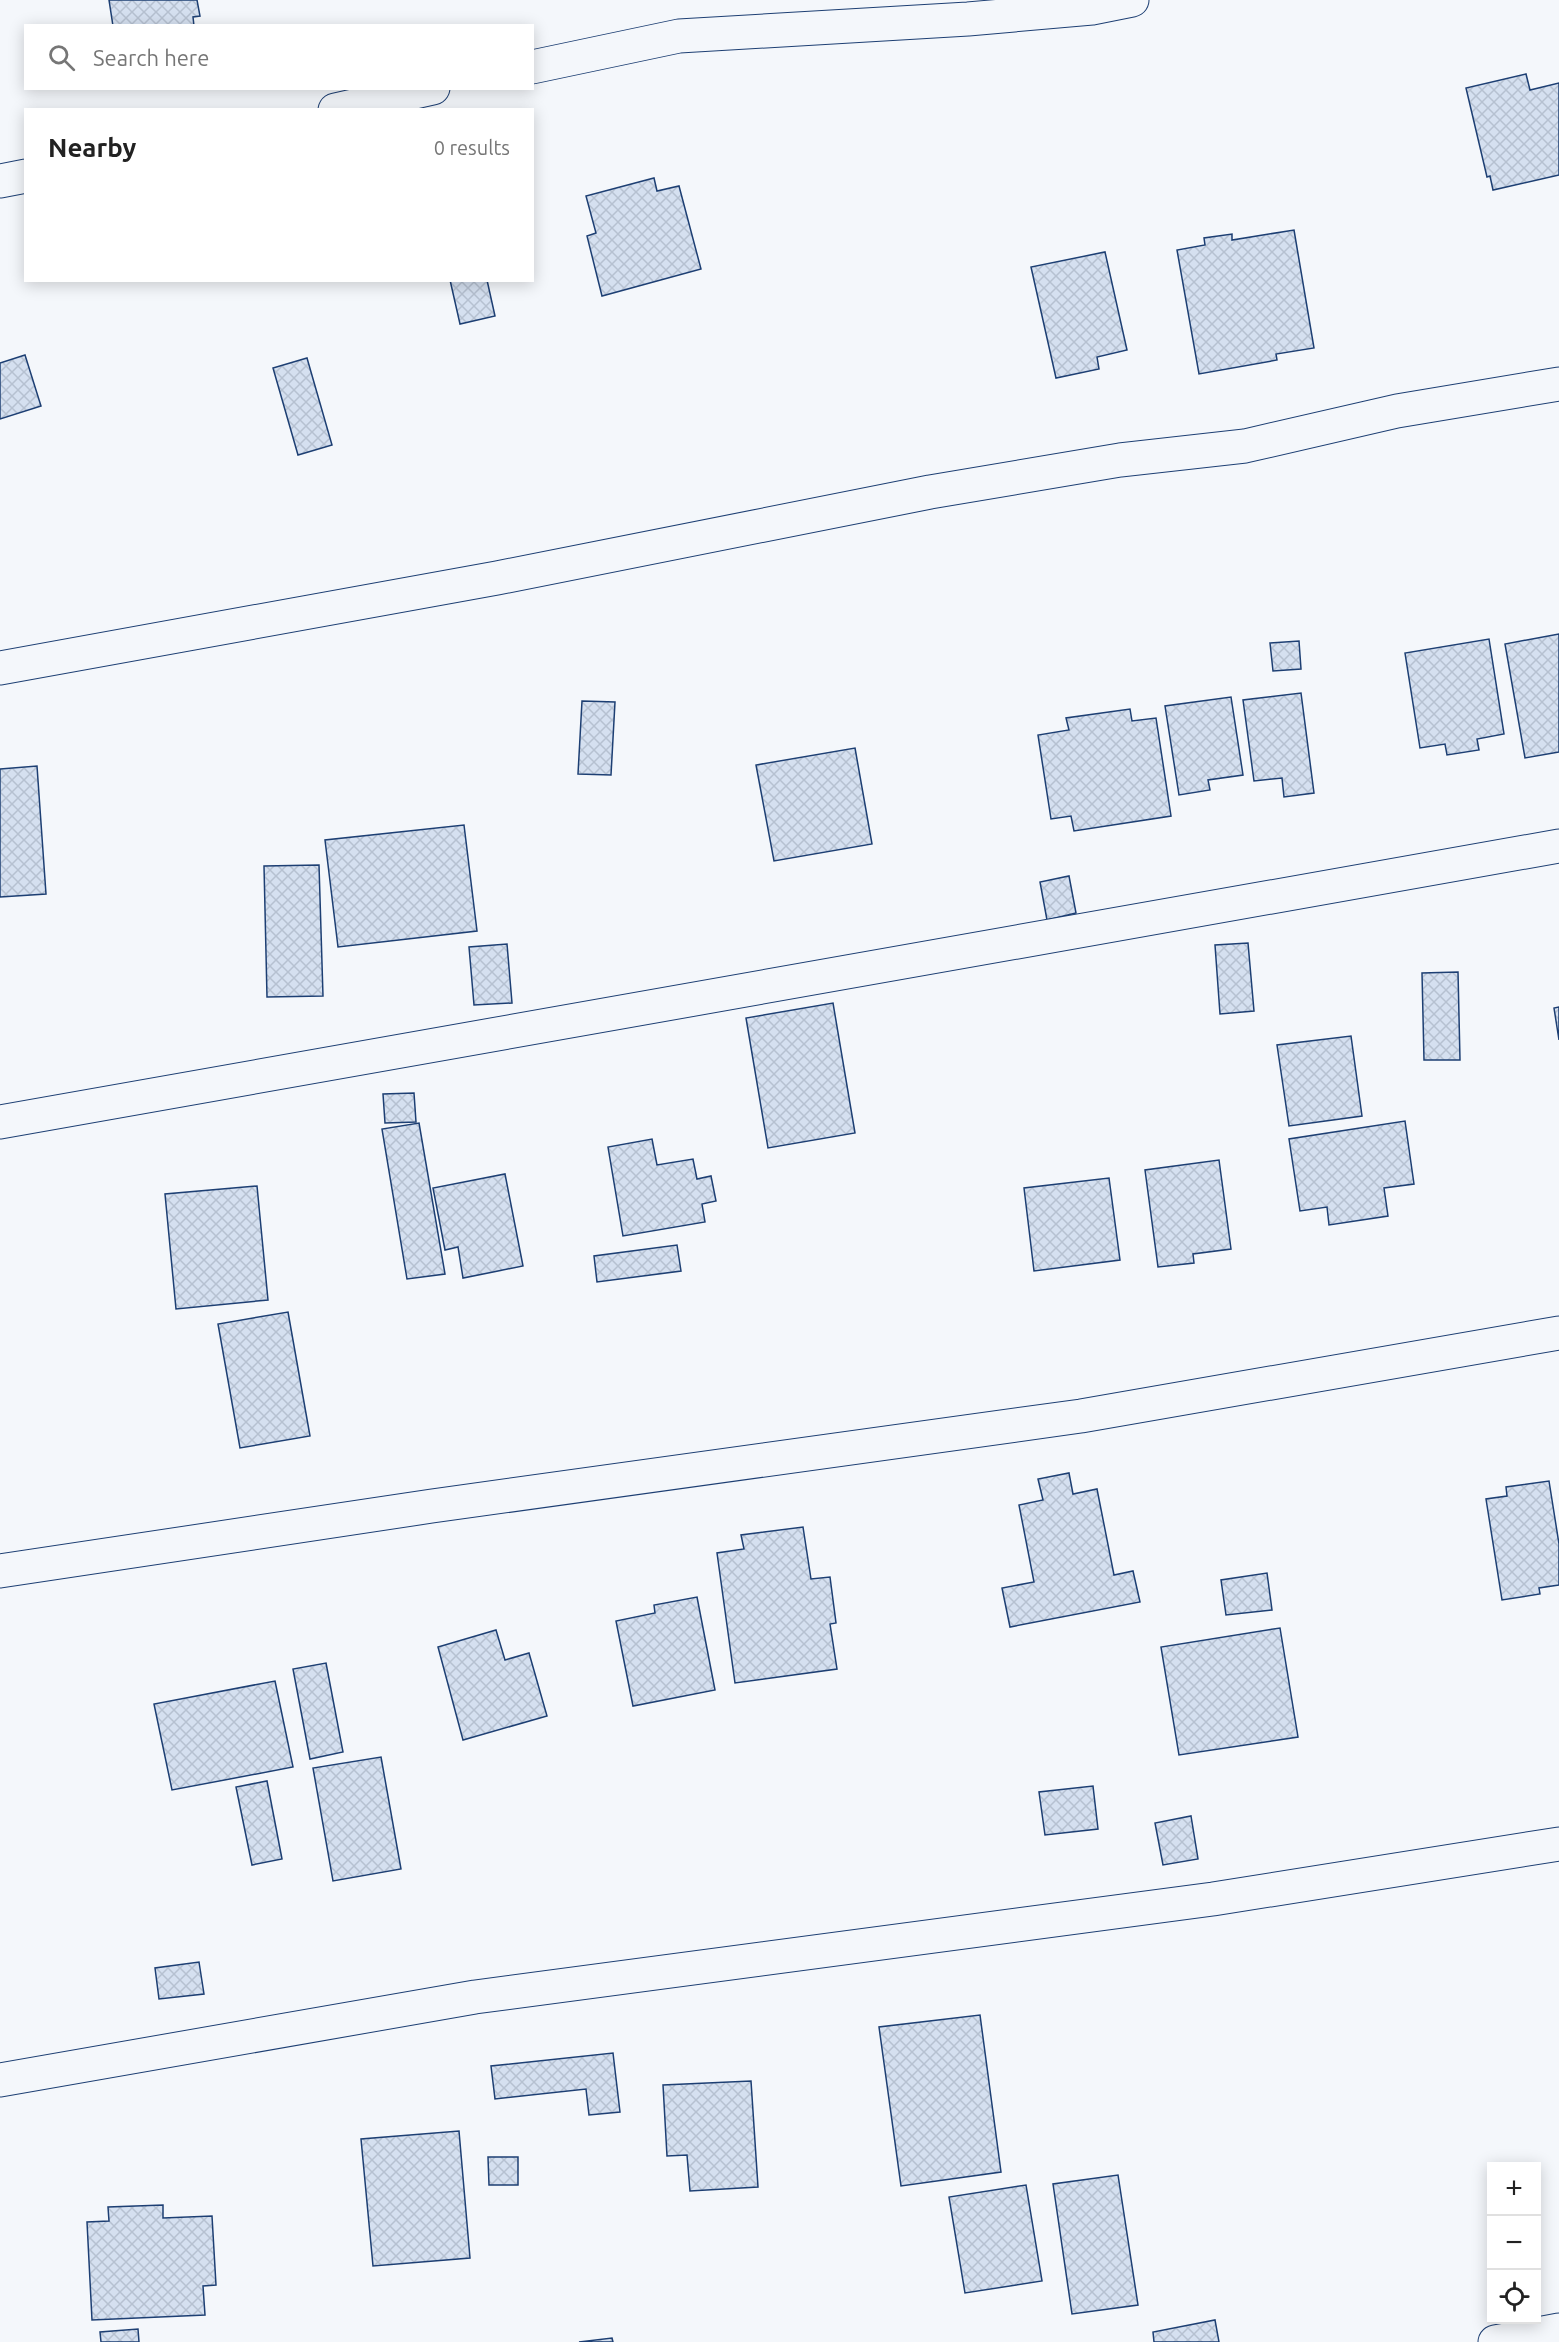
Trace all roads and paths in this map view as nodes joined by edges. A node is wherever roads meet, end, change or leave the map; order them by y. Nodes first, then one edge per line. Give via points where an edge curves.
1 (1132, 0) edge
2 (534, 67) edge
3 (424, 90) edge
4 (344, 108) edge
5 (24, 176) edge
6 (0, 181) edge
7 (1559, 384) edge
8 (0, 668) edge
9 (1559, 846) edge
10 (0, 1122) edge
11 (1559, 1333) edge
12 (0, 1571) edge
13 (1559, 1844) edge
14 (0, 2080) edge
15 (1559, 2330) edge
16 (1495, 2342) edge

1 - 2 street via 1092,8 968,19 679,36
3 - 4 street
5 - 6 street
7 - 8 street via 1397,411 1245,446 1120,460 930,492 497,578
9 - 10 street
11 - 12 street via 1081,1416 432,1506
13 - 14 street via 1213,1899 475,1997
15 - 16 street

